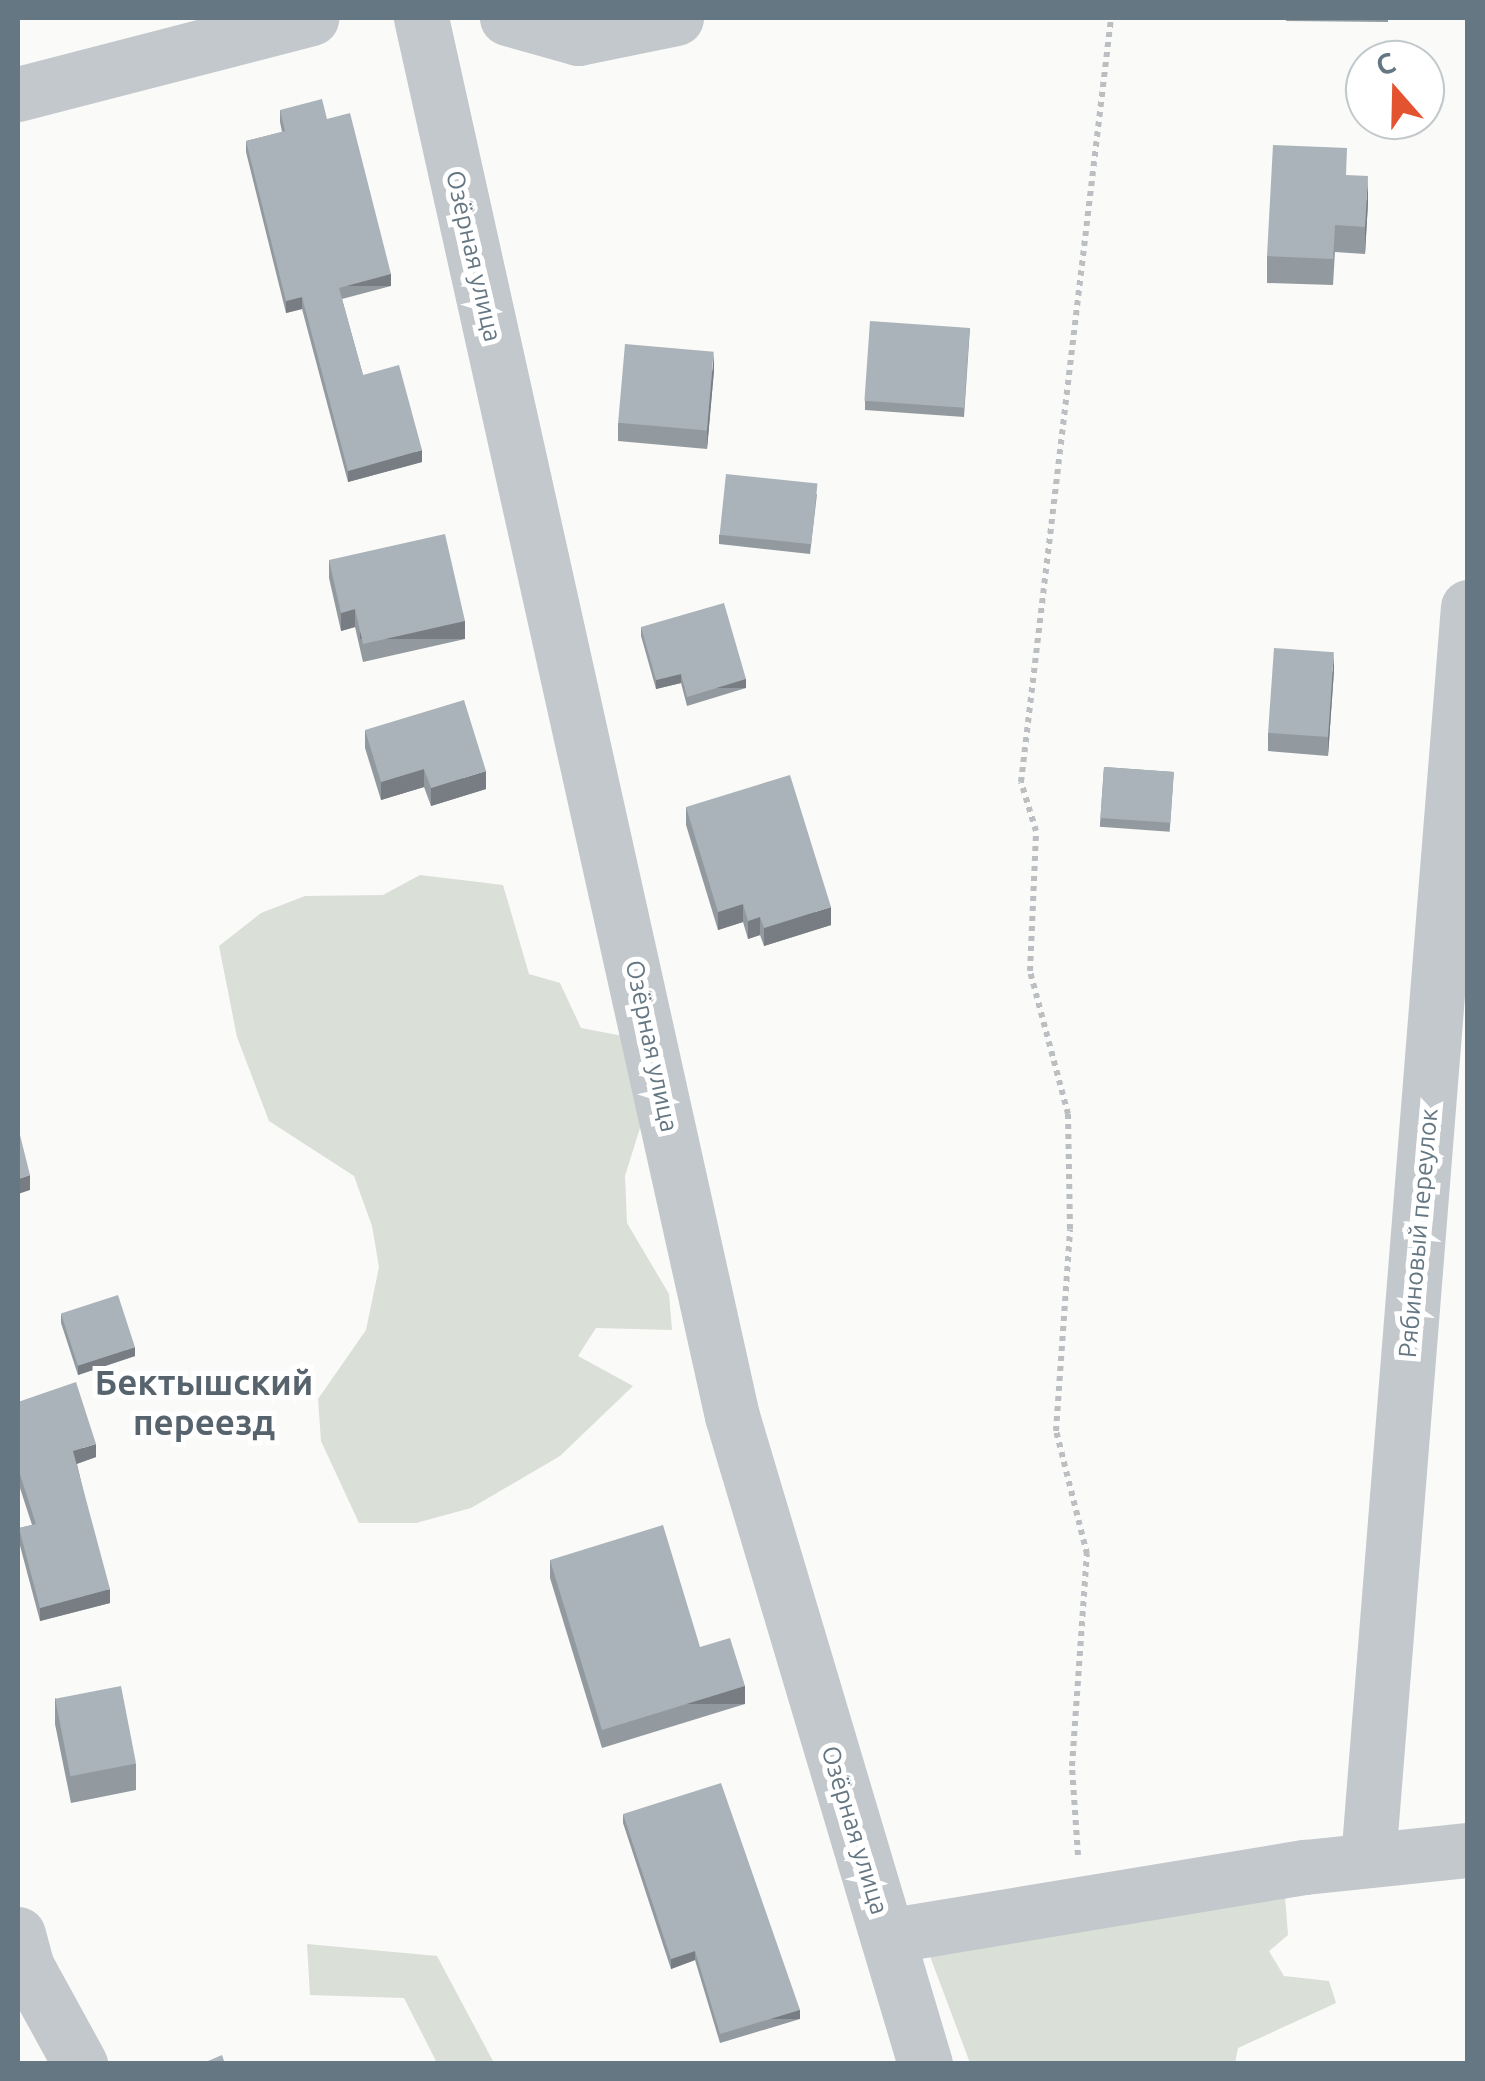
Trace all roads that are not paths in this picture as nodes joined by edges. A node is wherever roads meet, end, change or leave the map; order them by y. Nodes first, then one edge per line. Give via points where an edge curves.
1 (312, 18) edge
2 (421, 18) edge
3 (506, 18) edge
4 (676, 18) edge
5 (18, 94) edge
6 (1468, 607) edge
7 (1468, 1850) edge
8 (1368, 1860) junction
9 (18, 1934) edge
10 (886, 1936) junction
11 (80, 2064) edge
12 (925, 2064) edge

1 - 5 street
2 - 10 street, Озёрная улица via 732,1416
3 - 4 street via 578,38
6 - 8 street, Рябиновый переулок
7 - 8 street
8 - 10 street
9 - 11 street
10 - 12 street, Озёрная улица

